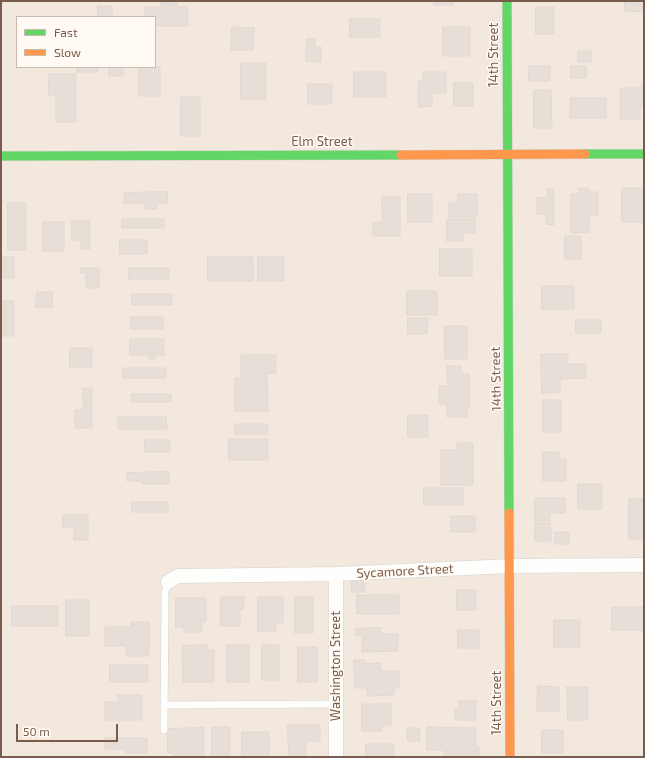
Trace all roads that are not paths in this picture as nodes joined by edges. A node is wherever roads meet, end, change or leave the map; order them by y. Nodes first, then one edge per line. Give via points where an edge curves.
1 (507, 1) edge
2 (507, 154) junction
3 (644, 154) edge
4 (1, 156) edge
5 (644, 565) edge
6 (510, 566) junction
7 (336, 574) junction
8 (168, 582) joint
9 (336, 704) junction
10 (164, 705) junction
11 (164, 730) dead end
12 (336, 757) edge
13 (510, 757) edge

1 - 2 street, 14th Street
2 - 3 street, Elm Street
2 - 4 street, Elm Street
2 - 6 street, 14th Street
5 - 6 street, Sycamore Street
6 - 7 street, Sycamore Street
6 - 13 street, 14th Street
7 - 8 street, Sycamore Street via 178,576
7 - 9 street, Washington Street
8 - 10 lane via 165,592
9 - 10 lane
9 - 12 street, Washington Street
10 - 11 lane

